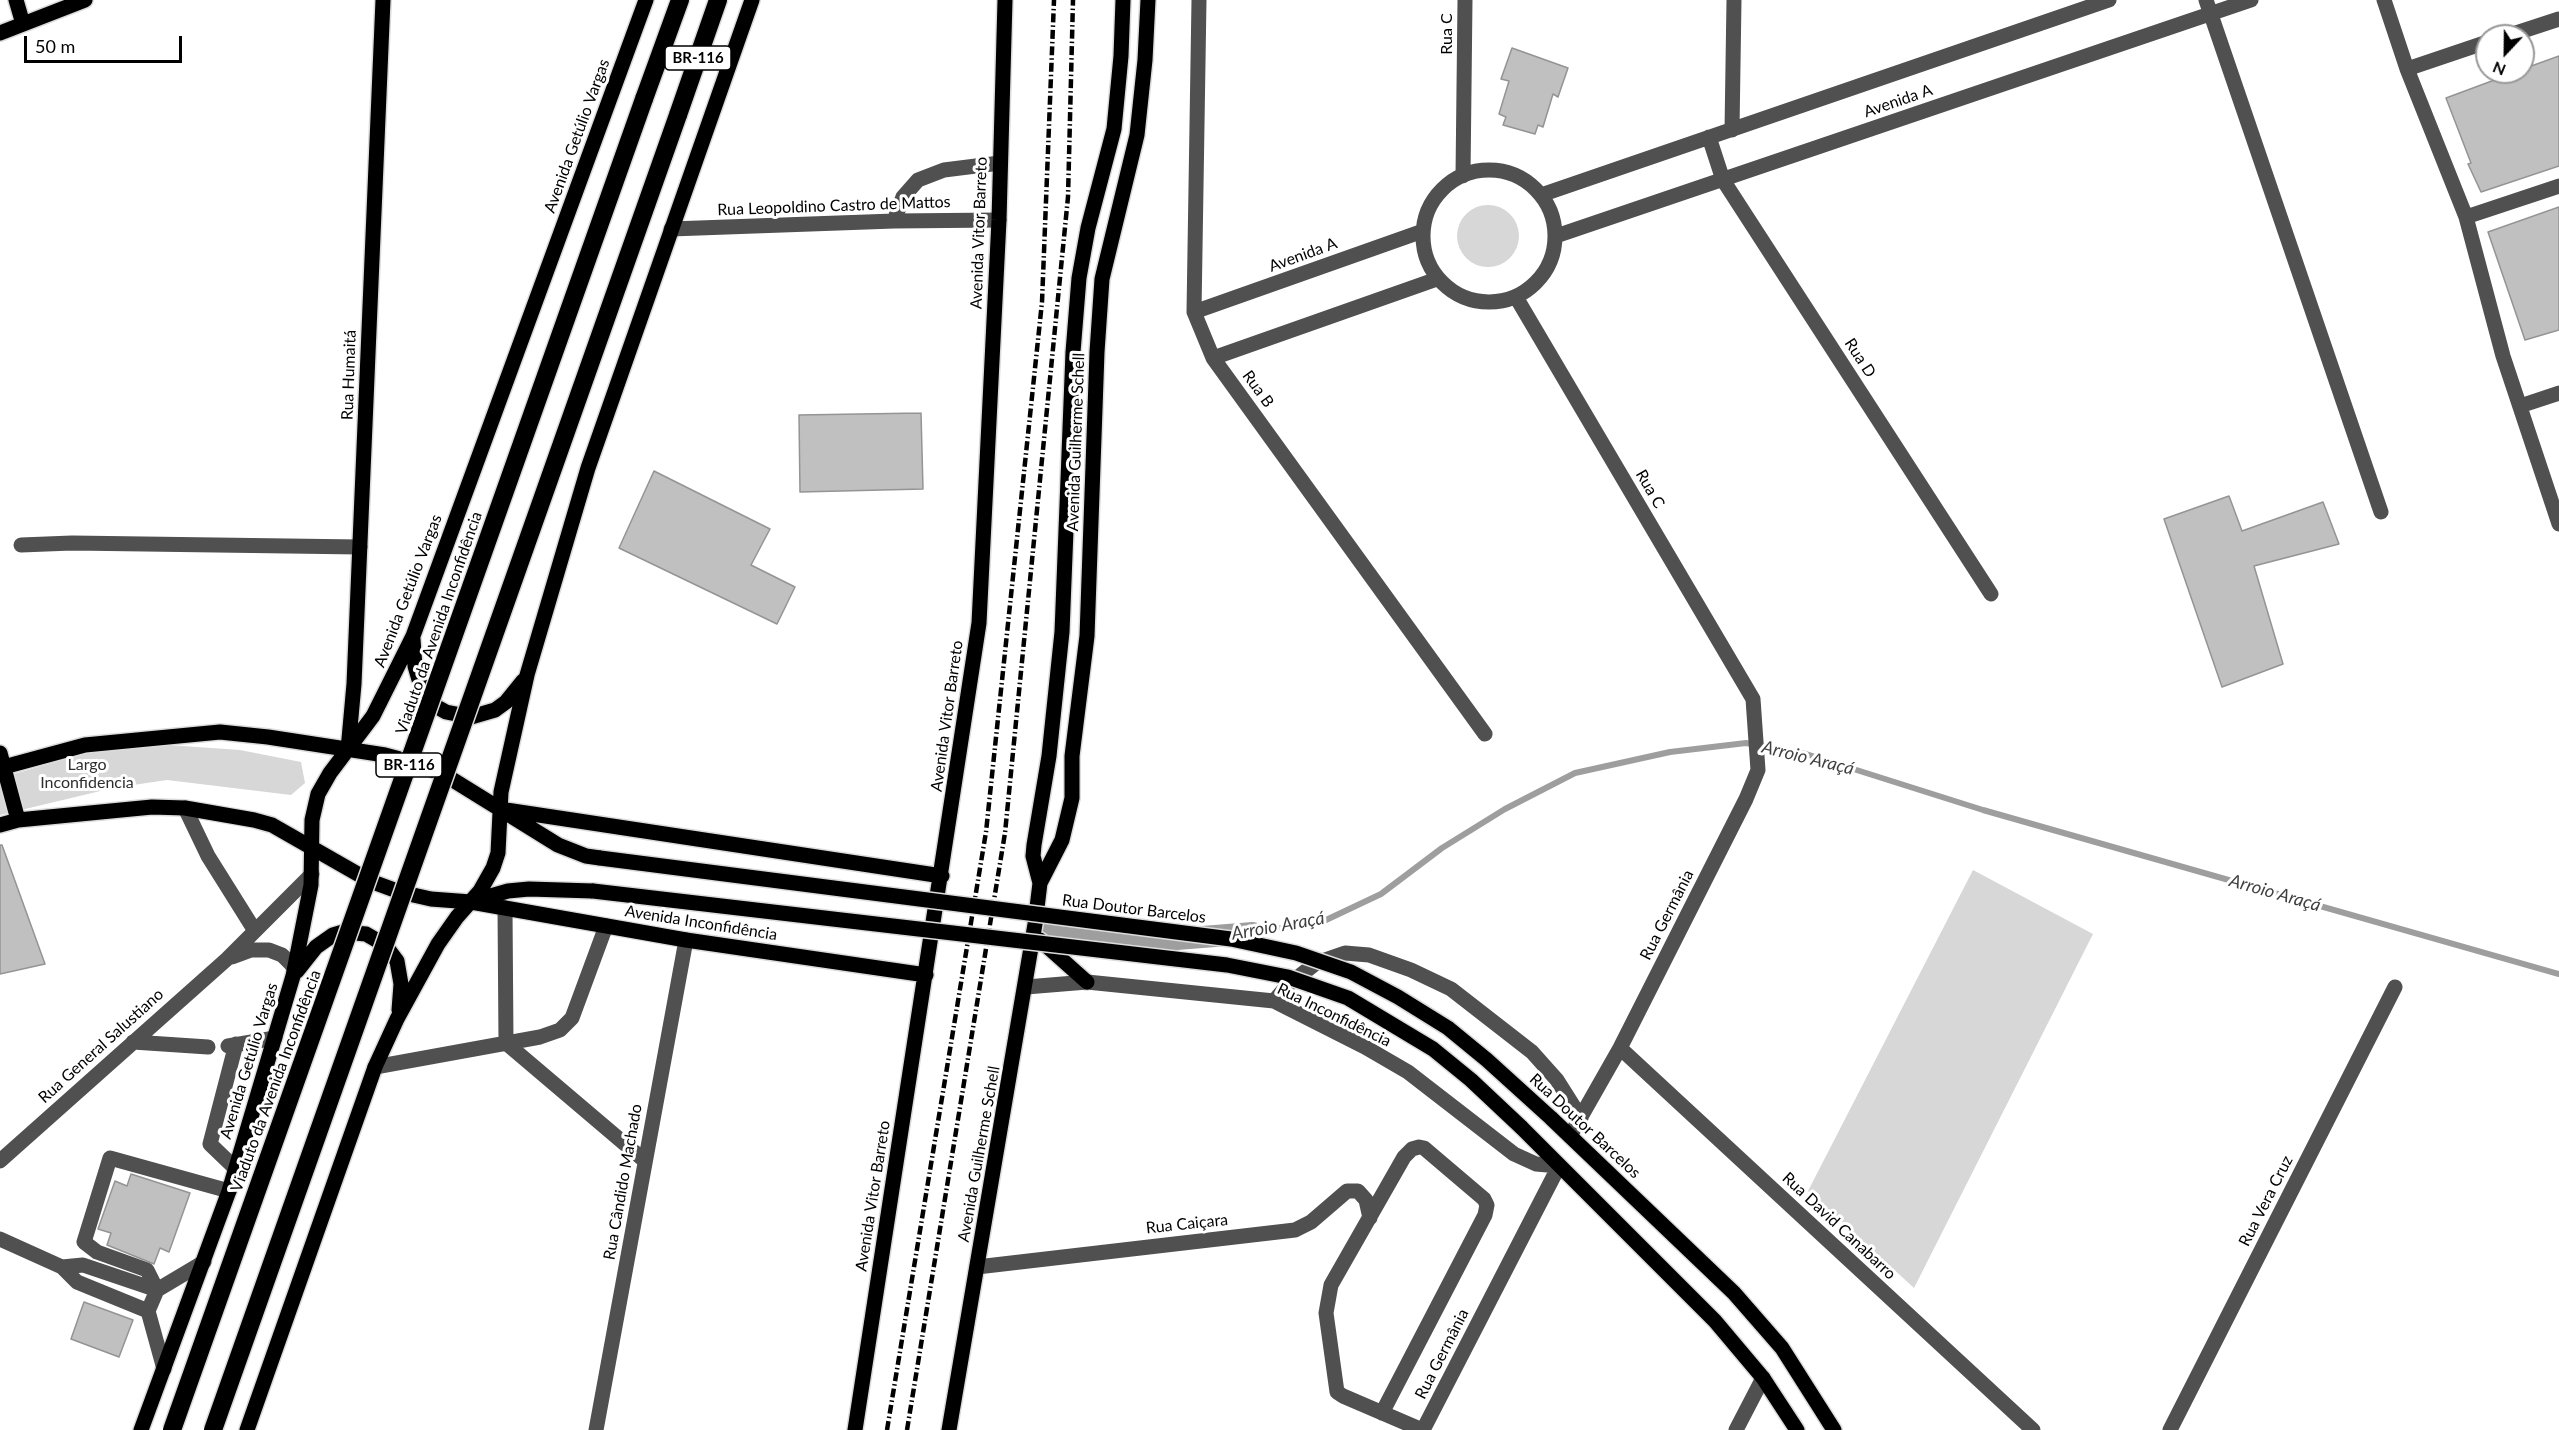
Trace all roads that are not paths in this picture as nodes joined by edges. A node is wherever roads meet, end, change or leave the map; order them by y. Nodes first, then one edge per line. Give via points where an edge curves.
1 (16, 0) edge
2 (85, 0) edge
3 (382, 0) edge
4 (646, 0) edge
5 (680, 0) edge
6 (718, 0) edge
7 (752, 0) edge
8 (1005, 0) edge
9 (1123, 0) edge
10 (1148, 0) edge
11 (1199, 0) edge
12 (1465, 0) edge
13 (1734, 0) edge
14 (2109, 0) edge
15 (2251, 0) edge
16 (2384, 0) edge
17 (2208, 7) edge
18 (2559, 19) edge
19 (23, 24) junction
20 (2535, 27) edge
21 (0, 33) edge
22 (2475, 46) edge
23 (2407, 69) junction
24 (1732, 130) junction
25 (1709, 137) junction
26 (1000, 163) junction
27 (1463, 176) junction
28 (1723, 180) junction
29 (2559, 186) edge
30 (1541, 195) junction
31 (2466, 217) junction
32 (999, 220) junction
33 (894, 221) junction
34 (671, 229) junction
35 (1423, 231) junction
36 (1556, 236) junction
37 (1437, 279) junction
38 (1516, 297) junction
39 (1194, 312) junction
40 (1213, 358) junction
41 (2559, 393) edge
42 (2520, 406) junction
43 (2381, 512) dead end
44 (2559, 524) edge
45 (21, 545) dead end
46 (360, 547) junction
47 (1991, 594) dead end
48 (413, 636) junction
49 (527, 675) junction
50 (1753, 699) joint
51 (1485, 734) dead end
52 (348, 750) junction
53 (1, 763) edge
54 (185, 808) junction
55 (499, 809) junction
56 (18, 820) junction
57 (0, 825) edge
58 (311, 846) junction
59 (312, 874) junction
60 (942, 876) junction
61 (1040, 884) junction
62 (471, 902) junction
63 (506, 908) junction
64 (606, 926) junction
65 (255, 931) junction
66 (1034, 934) junction
67 (686, 940) junction
68 (226, 959) junction
69 (294, 972) junction
70 (926, 975) junction
71 (1087, 982) junction
72 (1026, 987) junction
73 (2394, 987) dead end
74 (1274, 1001) junction
75 (397, 1019) junction
76 (275, 1038) junction
77 (133, 1042) junction
78 (506, 1044) junction
79 (208, 1047) dead end
80 (1620, 1048) junction
81 (375, 1067) junction
82 (1581, 1118) junction
83 (1570, 1136) junction
84 (0, 1161) edge
85 (645, 1161) junction
86 (1559, 1166) junction
87 (236, 1169) junction
88 (229, 1191) junction
89 (1370, 1218) junction
90 (0, 1239) edge
91 (204, 1262) junction
92 (62, 1267) junction
93 (977, 1267) junction
94 (157, 1290) junction
95 (148, 1311) junction
96 (164, 1369) junction
97 (1763, 1378) junction
98 (1382, 1413) junction
99 (141, 1430) edge
100 (172, 1430) edge
101 (213, 1430) edge
102 (246, 1430) edge
103 (596, 1430) edge
104 (855, 1430) edge
105 (949, 1430) edge
106 (1422, 1430) edge
107 (1736, 1430) edge
108 (1797, 1430) edge
109 (1834, 1430) edge
110 (2033, 1430) edge
111 (2170, 1430) edge

1 - 19 main road
2 - 19 main road
3 - 46 main road, Rua Humaitá
4 - 48 main road, Avenida Getúlio Vargas
5 - 100 highway, Viaduto da Avenida Inconfidência / BR-116, bridge
6 - 101 highway, BR-116, bridge
7 - 34 main road
8 - 26 main road, Avenida Vitor Barreto
9 - 61 main road, Avenida Guilherme Schell via 1114,129 1079,278 1062,632 1034,856
10 - 61 main road, Avenida Guilherme Schell via 1137,135 1102,279 1087,636 1072,756 1072,798 1054,859
11 - 39 street, Rua B
12 - 27 street, Rua C
13 - 24 street
14 - 24 street, Avenida A
15 - 17 street, Avenida A
16 - 23 street
17 - 28 street, Avenida A
17 - 43 street
18 - 20 street
19 - 21 main road
22 - 23 street
23 - 31 street
24 - 25 street, Avenida A
25 - 28 street, Rua D
25 - 30 street, Avenida A
26 - 32 main road, Avenida Vitor Barreto
26 - 33 street via 944,170 918,180 903,196
27 - 30 street via 1484,170 1506,172 1526,181
27 - 35 street via 1435,198
28 - 36 street, Avenida A
28 - 47 street, Rua D
29 - 31 street
30 - 36 street via 1552,215
31 - 42 street
32 - 33 street, Rua Leopoldino Castro de Mattos
32 - 60 main road, Avenida Vitor Barreto via 979,623
33 - 34 street, Rua Leopoldino Castro de Mattos
34 - 49 main road via 588,468
35 - 37 street via 1425,252
35 - 39 street, Avenida A
36 - 38 street via 1545,272
37 - 38 street via 1462,296 1479,301 1498,302
37 - 40 street
38 - 50 street, Rua C
39 - 40 street, Rua B
40 - 51 street, Rua B
41 - 42 street
42 - 44 street
45 - 46 street
46 - 52 main road, Rua Humaitá
48 - 49 main road via 415,666 423,693 446,712 471,717 495,710
48 - 52 main road, Avenida Getúlio Vargas via 382,701
49 - 55 main road
50 - 80 street, Rua Germânia via 1758,770
52 - 53 main road via 220,732 85,745
52 - 55 main road via 415,763 445,776
52 - 58 main road, Avenida Getúlio Vargas via 318,794
53 - 56 main road
54 - 56 main road, Avenida Inconfidência via 152,807
54 - 58 main road, Avenida Inconfidência via 272,825
54 - 65 street via 208,856
55 - 60 main road
55 - 62 main road via 498,853 488,879
55 - 83 main road, Rua Doutor Barcelos, bridge via 586,856 1231,939 1296,953 1351,972 1448,1028
56 - 57 main road, Avenida Inconfidência
58 - 59 main road, Avenida Getúlio Vargas
58 - 62 main road, Avenida Inconfidência via 370,880 400,892
59 - 65 street, Rua General Salustiano
59 - 69 main road, Avenida Getúlio Vargas
60 - 70 main road, Avenida Vitor Barreto
61 - 66 main road, Avenida Guilherme Schell
62 - 63 main road, Avenida Inconfidência
62 - 75 main road via 448,929
62 - 86 main road, Avenida Inconfidência, bridge via 519,890 564,888 1227,965 1288,977 1348,998 1433,1049 1471,1080
63 - 64 main road, Avenida Inconfidência
63 - 78 street
64 - 67 main road, Avenida Inconfidência
64 - 78 street via 572,1018 560,1030
65 - 68 street, Rua General Salustiano
66 - 71 main road
66 - 72 main road, Avenida Guilherme Schell
67 - 70 main road, Avenida Inconfidência
67 - 85 street, Rua Cândido Machado
68 - 69 street, Rua General Salustiano via 251,950 269,950 282,955
68 - 77 street, Rua General Salustiano
69 - 75 main road via 323,941 343,932 366,934 386,945 398,961 401,984
69 - 76 main road, Avenida Getúlio Vargas
70 - 104 main road, Avenida Vitor Barreto
71 - 72 street, Rua Inconfidência
71 - 74 street, Rua Inconfidência
72 - 93 main road, Avenida Guilherme Schell
73 - 111 street, Rua Vera Cruz
74 - 82 street via 1316,963 1345,952 1370,955 1411,970 1451,989 1532,1052 1557,1080
74 - 86 street, Rua Inconfidência via 1408,1072 1514,1154 1536,1164
75 - 81 main road
76 - 87 main road, Avenida Getúlio Vargas
76 - 87 street via 232,1045 210,1144
77 - 79 street
77 - 84 street, Rua General Salustiano
78 - 81 street
78 - 85 street
80 - 82 street, Rua Germânia
80 - 110 street, Rua David Canabarro
81 - 102 main road
82 - 83 street, Rua Germânia
83 - 109 main road, Rua Doutor Barcelos via 1734,1293 1782,1348
85 - 103 street, Rua Cândido Machado
86 - 97 main road via 1714,1321
86 - 106 street, Rua Germânia
87 - 88 main road, Avenida Getúlio Vargas
88 - 91 main road, Avenida Getúlio Vargas
88 - 94 street via 110,1158 84,1242 98,1252 147,1270
89 - 93 street, Rua Caiçara via 1366,1200 1358,1191 1347,1191 1311,1222 1295,1230
89 - 98 street via 1331,1285 1326,1313 1337,1392
89 - 98 street via 1404,1157 1419,1147 1487,1205
90 - 92 street
91 - 94 street
91 - 96 main road, Avenida Getúlio Vargas
92 - 94 street via 83,1265
92 - 95 street via 77,1282
93 - 105 main road, Avenida Guilherme Schell
94 - 95 street
95 - 96 street
96 - 99 main road, Avenida Getúlio Vargas
97 - 107 street
97 - 108 main road
98 - 106 street

